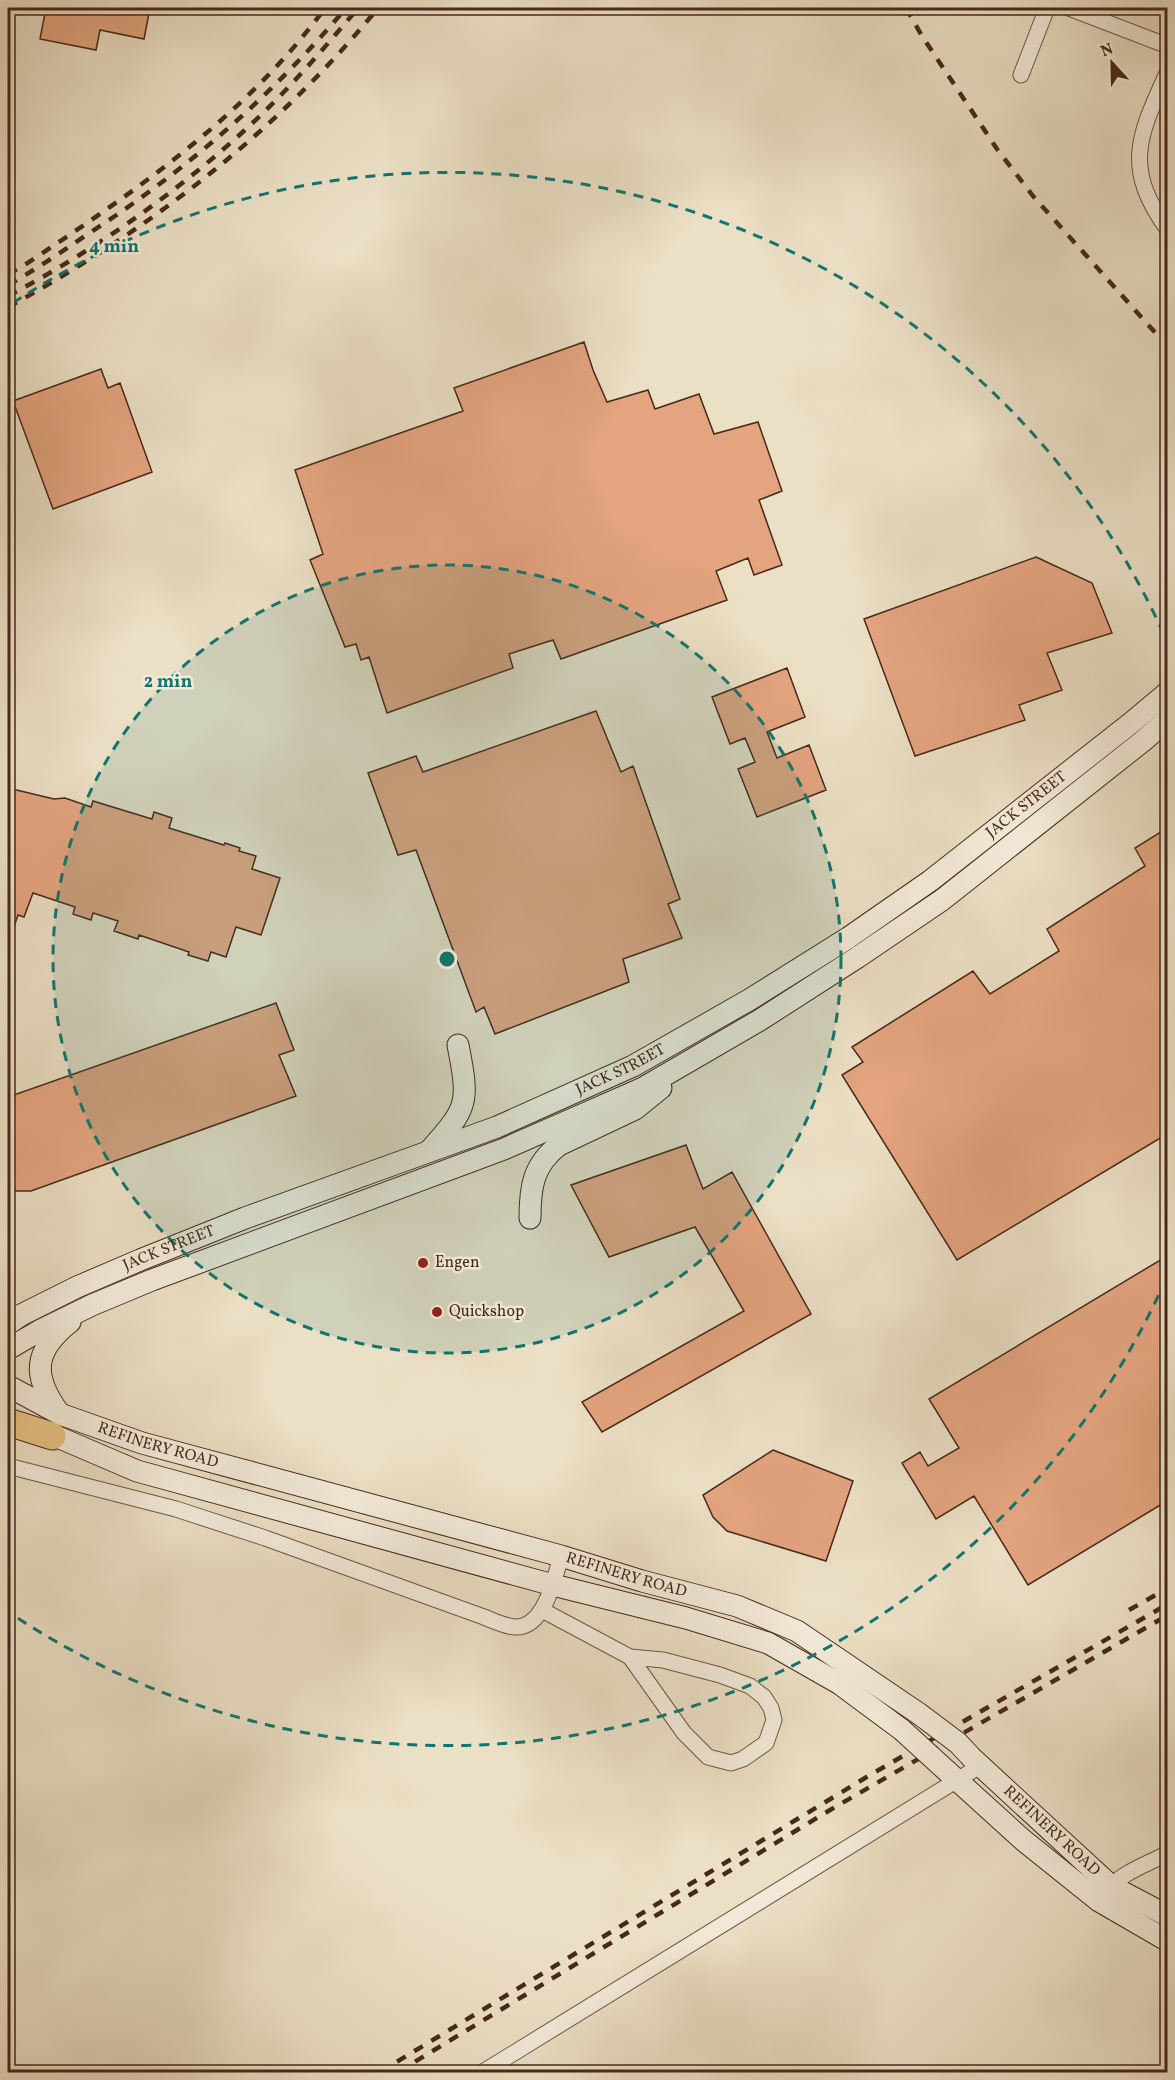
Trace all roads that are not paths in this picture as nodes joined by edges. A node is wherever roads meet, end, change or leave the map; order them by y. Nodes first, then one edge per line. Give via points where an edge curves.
1 (1047, 8) edge
2 (1069, 8) edge
3 (1167, 46) edge
4 (1167, 71) edge
5 (1021, 75) dead end
6 (1167, 230) edge
7 (1167, 692) edge
8 (1167, 719) edge
9 (458, 1045) dead end
10 (695, 1058) junction
11 (428, 1153) junction
12 (530, 1218) dead end
13 (92, 1305) junction
14 (12, 1319) edge
15 (8, 1349) edge
16 (8, 1386) edge
17 (8, 1412) edge
18 (8, 1422) edge
19 (56, 1425) junction
20 (8, 1466) edge
21 (561, 1556) junction
22 (553, 1585) junction
23 (542, 1610) junction
24 (797, 1632) junction
25 (786, 1653) junction
26 (630, 1657) junction
27 (976, 1762) junction
28 (952, 1776) junction
29 (1167, 1853) edge
30 (1105, 1893) junction
31 (1167, 1916) edge
32 (1167, 1941) edge
33 (483, 2073) edge

1 - 5 street
2 - 3 street
4 - 6 street via 1150,111 1138,164 1147,193
7 - 11 main road, JACK STREET via 930,881 749,1000 633,1066
8 - 10 main road, JACK STREET via 942,900 760,1020
9 - 11 main road via 465,1084 463,1104 454,1123
10 - 12 main road via 635,1109 550,1152 533,1182
10 - 13 main road, JACK STREET via 643,1088 504,1149 257,1239
11 - 14 main road, JACK STREET via 151,1255
13 - 15 main road, JACK STREET
13 - 19 main road via 63,1328 41,1359 42,1386
16 - 19 main road, REFINERY ROAD
17 - 19 main road, REFINERY ROAD
18 - 19 highway
19 - 21 main road, REFINERY ROAD via 142,1443
19 - 22 main road, REFINERY ROAD via 137,1471
20 - 23 street via 176,1509 502,1623 517,1627 530,1623
21 - 22 street
21 - 24 main road, REFINERY ROAD via 737,1606
22 - 23 street
22 - 25 main road, REFINERY ROAD via 686,1618 768,1643
23 - 26 street
24 - 25 main road
24 - 27 main road, REFINERY ROAD, bridge via 918,1713
25 - 28 main road, REFINERY ROAD, bridge via 840,1684 902,1730
26 - 26 street via 663,1660 750,1686 771,1708 774,1720 765,1743 731,1763 708,1757 684,1733
27 - 28 street
27 - 30 main road, REFINERY ROAD
28 - 30 main road, REFINERY ROAD via 1023,1840
28 - 33 street
29 - 30 street
30 - 31 main road, REFINERY ROAD
30 - 32 main road, REFINERY ROAD

